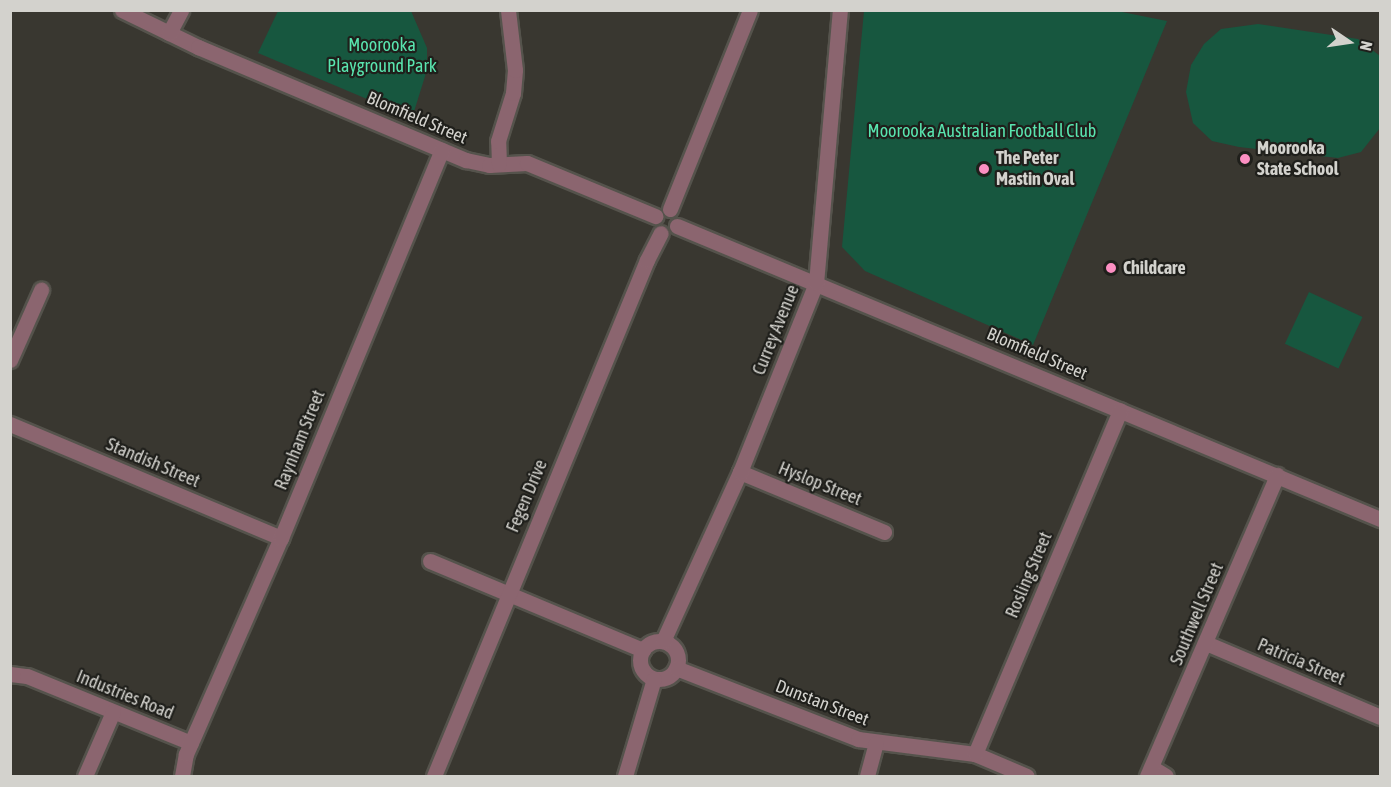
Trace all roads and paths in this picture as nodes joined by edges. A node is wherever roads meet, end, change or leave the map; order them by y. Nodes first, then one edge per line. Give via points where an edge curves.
1 (122, 10) edge
2 (180, 10) edge
3 (508, 10) edge
4 (750, 10) edge
5 (840, 10) edge
6 (169, 33) junction
7 (442, 150) junction
8 (499, 164) junction
9 (670, 209) junction
10 (655, 216) junction
11 (677, 226) junction
12 (662, 232) junction
13 (816, 283) junction
14 (41, 290) dead end
15 (10, 360) edge
16 (1120, 410) junction
17 (10, 424) edge
18 (740, 472) junction
19 (1277, 475) junction
20 (1380, 519) edge
21 (884, 532) dead end
22 (281, 538) junction
23 (430, 561) dead end
24 (507, 594) junction
25 (663, 641) junction
26 (1206, 643) junction
27 (643, 650) junction
28 (676, 668) junction
29 (10, 674) edge
30 (654, 679) junction
31 (113, 712) junction
32 (1380, 717) edge
33 (191, 743) junction
34 (876, 743) junction
35 (975, 754) junction
36 (1150, 772) edge
37 (85, 777) edge
38 (182, 777) edge
39 (434, 777) edge
40 (625, 777) edge
41 (867, 777) edge
42 (1027, 777) edge
43 (1166, 777) edge

1 - 6 street, Blomfield Street
2 - 6 street
3 - 8 street via 513,93 498,141
4 - 9 street
5 - 13 street, Currey Avenue
6 - 7 street, Blomfield Street
7 - 8 street, Blomfield Street via 478,164
7 - 22 street, Raynham Street
8 - 10 street, Blomfield Street via 520,162 536,166
9 - 10 street
9 - 11 street via 678,217
10 - 12 street via 655,226
11 - 12 street via 671,233
11 - 13 street, Blomfield Street
12 - 24 street, Fegen Drive
13 - 16 street, Blomfield Street
13 - 18 street, Currey Avenue
14 - 15 street
16 - 19 street, Blomfield Street
16 - 35 street, Rosling Street
17 - 22 street, Standish Street
18 - 21 street, Hyslop Street
18 - 25 street, Currey Avenue
19 - 20 street, Blomfield Street
19 - 26 street, Southwell Street
22 - 33 street, Raynham Street
23 - 24 street
24 - 27 street
24 - 39 street, Fegen Drive
25 - 27 street via 650,643
25 - 28 street via 675,649
26 - 32 street, Patricia Street
26 - 36 street, Southwell Street
27 - 30 street via 641,668
28 - 30 street via 666,678
28 - 34 street, Dunstan Street via 839,733
29 - 31 street, Industries Road via 27,676
30 - 40 street
31 - 33 street, Industries Road
31 - 37 street
33 - 38 street
34 - 35 street, Dunstan Street
34 - 41 street
35 - 42 street, Dunstan Street
36 - 43 street

